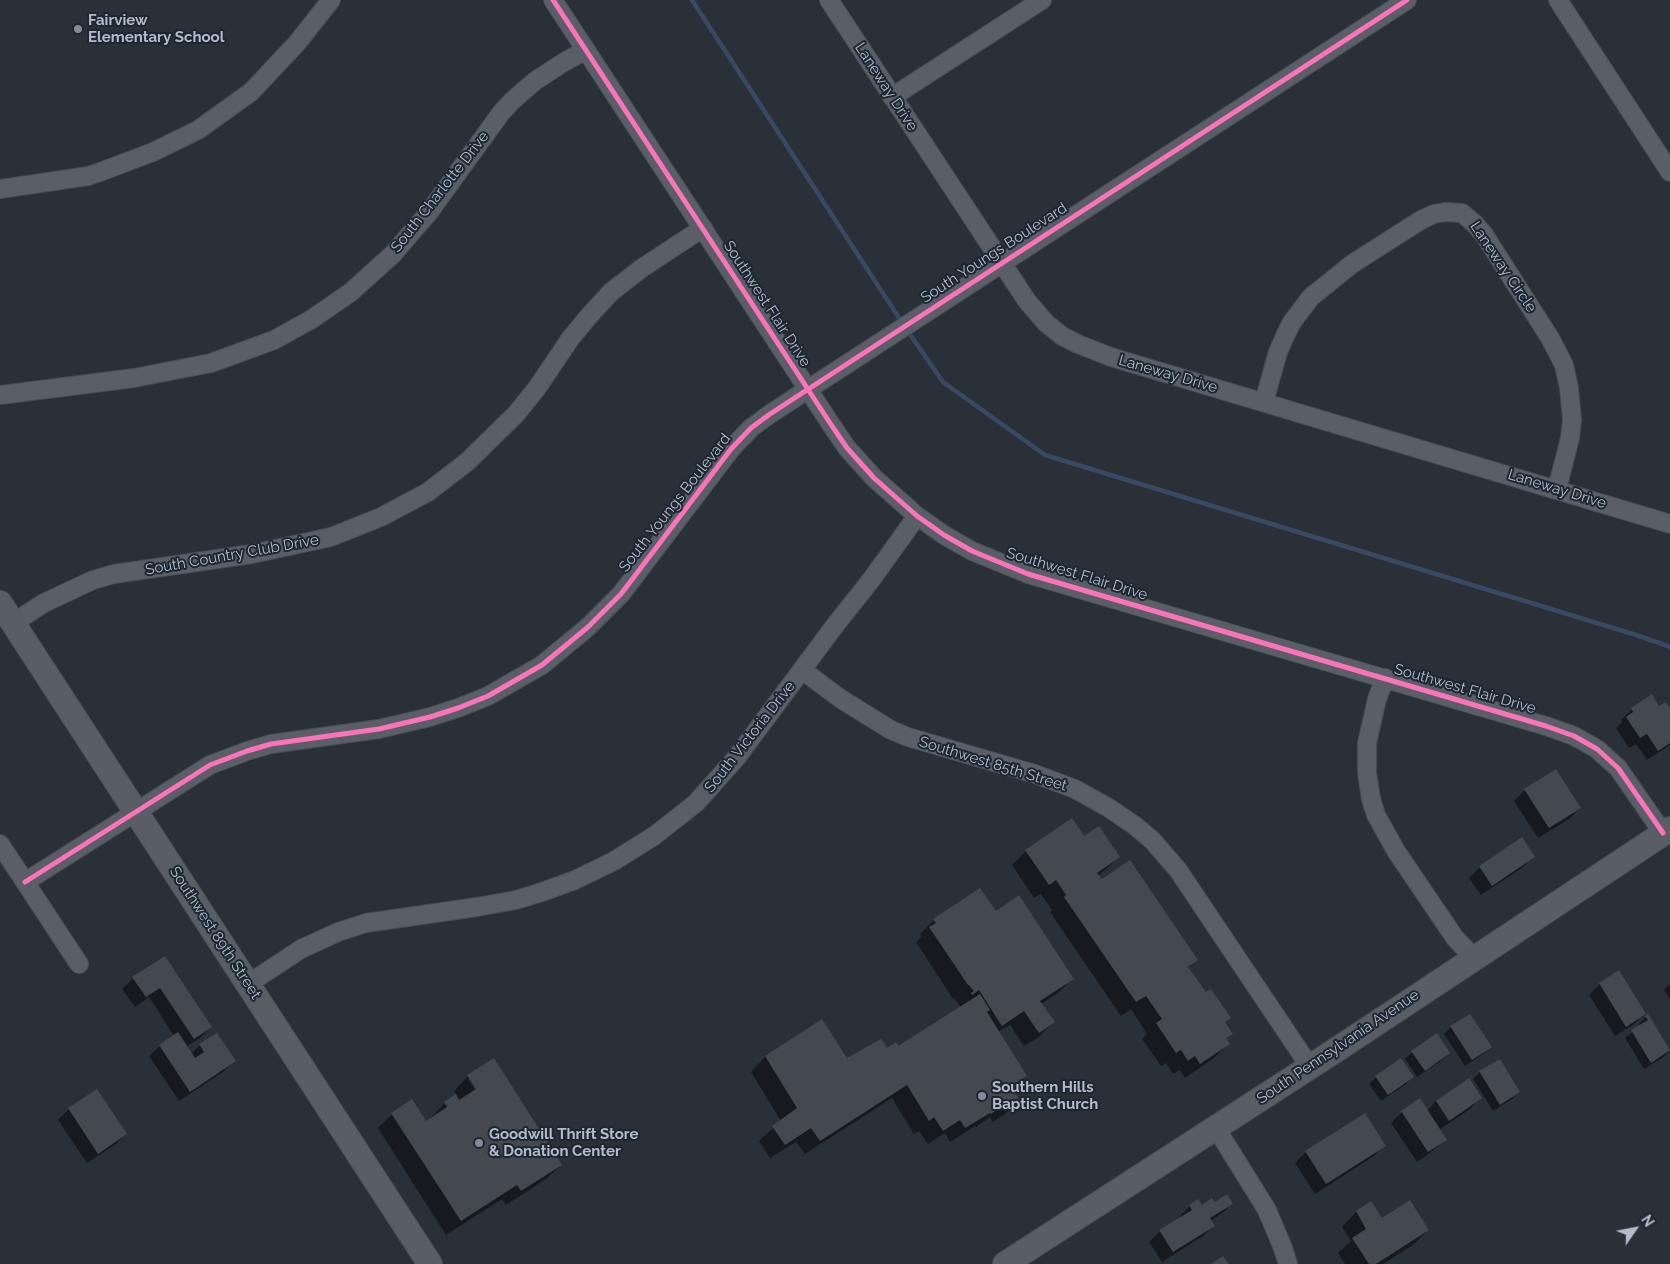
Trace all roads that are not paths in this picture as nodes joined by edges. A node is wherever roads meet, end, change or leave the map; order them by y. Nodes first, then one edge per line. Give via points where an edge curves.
1 (330, 0) edge
2 (553, 0) edge
3 (829, 0) edge
4 (1042, 0) edge
5 (1407, 0) edge
6 (1558, 0) edge
7 (586, 50) junction
8 (892, 97) junction
9 (1669, 168) edge
10 (0, 189) edge
11 (703, 228) junction
12 (1002, 263) junction
13 (808, 389) junction
14 (0, 396) edge
15 (1264, 402) junction
16 (1557, 489) junction
17 (917, 516) junction
18 (1670, 524) edge
19 (0, 603) edge
20 (13, 623) junction
21 (802, 670) junction
22 (1385, 678) junction
23 (136, 811) junction
24 (1666, 831) edge
25 (0, 844) edge
26 (25, 882) junction
27 (1474, 958) junction
28 (79, 964) dead end
29 (248, 984) junction
30 (1310, 1067) junction
31 (1216, 1128) junction
32 (430, 1264) edge
33 (1005, 1264) edge
34 (1288, 1264) edge

1 - 10 street via 297,43 250,92 198,130 153,152 88,176
2 - 7 street, Southwest Flair Drive
3 - 8 street, Laneway Drive
4 - 8 street
5 - 12 street, South Youngs Boulevard
6 - 9 street
7 - 11 street, Southwest Flair Drive
7 - 14 street, South Charlotte Drive via 535,81 512,102 388,260 351,292 312,319 274,340 211,363 134,378
8 - 12 street, Laneway Drive
11 - 13 street, Southwest Flair Drive
11 - 20 street, South Country Club Drive via 611,292 498,433 447,478 414,500 381,518 331,537 252,554 114,574 93,580 44,603
12 - 13 street, South Youngs Boulevard
12 - 15 street, Laneway Drive via 1036,313 1054,330 1078,344 1111,358
13 - 17 street, Southwest Flair Drive via 862,466
13 - 23 street, South Youngs Boulevard via 739,440 621,594 542,665 488,696 430,717 247,751 210,765
15 - 16 street, Laneway Drive
15 - 16 street, Laneway Circle via 1285,336 1312,297 1352,264 1421,220 1445,212 1462,213 1485,236 1564,365 1572,420
16 - 18 street, Laneway Drive
17 - 21 street, South Victoria Drive
17 - 22 street, Southwest Flair Drive via 972,550 1028,574
19 - 20 main road, Southwest 89th Street
20 - 23 main road, Southwest 89th Street
21 - 29 street, South Victoria Drive via 737,757 696,804 614,862 575,880 516,900 353,927 301,949
21 - 30 street, Southwest 85th Street via 891,730 1075,789 1134,825 1178,870
22 - 24 street, Southwest Flair Drive via 1546,726 1584,741 1618,768
22 - 27 street via 1367,743 1366,773 1376,815 1454,938
23 - 26 street, South Youngs Boulevard
23 - 29 main road, Southwest 89th Street
24 - 27 main road, South Pennsylvania Avenue
25 - 26 street
26 - 28 street
27 - 30 main road, South Pennsylvania Avenue
29 - 32 main road, Southwest 89th Street
30 - 31 main road, South Pennsylvania Avenue
31 - 33 main road, South Pennsylvania Avenue
31 - 34 street via 1267,1210

